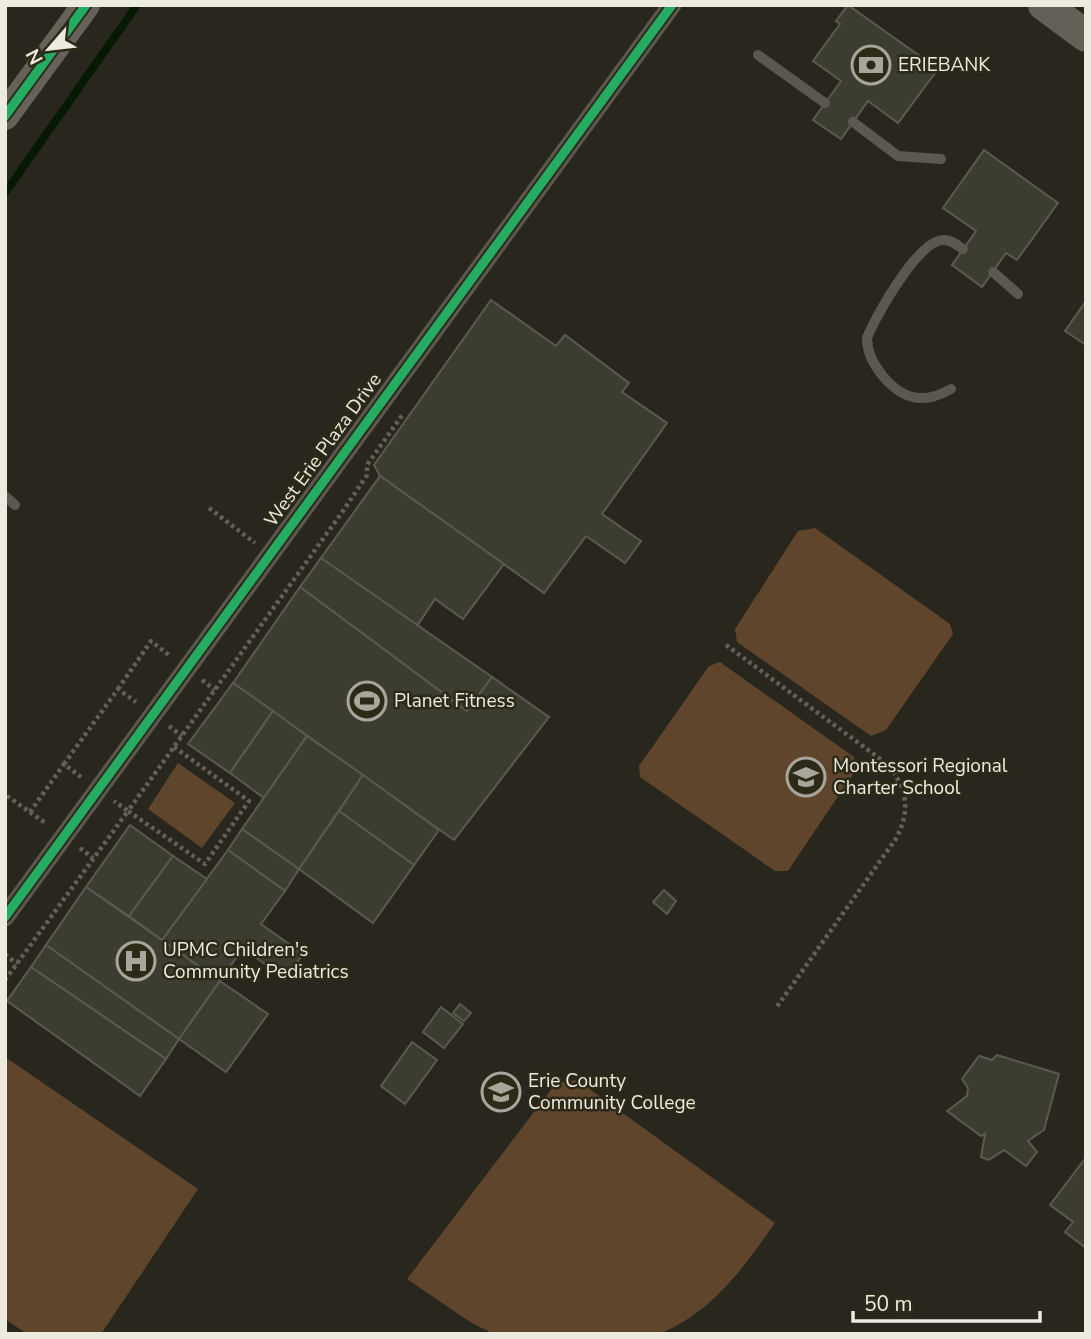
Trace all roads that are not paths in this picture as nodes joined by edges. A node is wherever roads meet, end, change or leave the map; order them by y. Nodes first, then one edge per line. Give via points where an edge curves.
1 (86, 5) edge
2 (672, 5) edge
3 (1044, 5) edge
4 (1086, 36) edge
5 (758, 55) dead end
6 (825, 103) dead end
7 (5, 116) edge
8 (853, 122) dead end
9 (941, 159) dead end
10 (963, 249) dead end
11 (993, 272) dead end
12 (1018, 294) dead end
13 (951, 388) dead end
14 (5, 496) edge
15 (15, 505) dead end
16 (5, 917) edge

1 - 7 street
2 - 16 street, West Erie Plaza Drive
3 - 4 main road
5 - 6 lane
8 - 9 lane via 898,156
10 - 13 lane via 940,240 920,253 867,338 867,349 878,370 906,394 920,398 941,395
11 - 12 lane
14 - 15 lane

